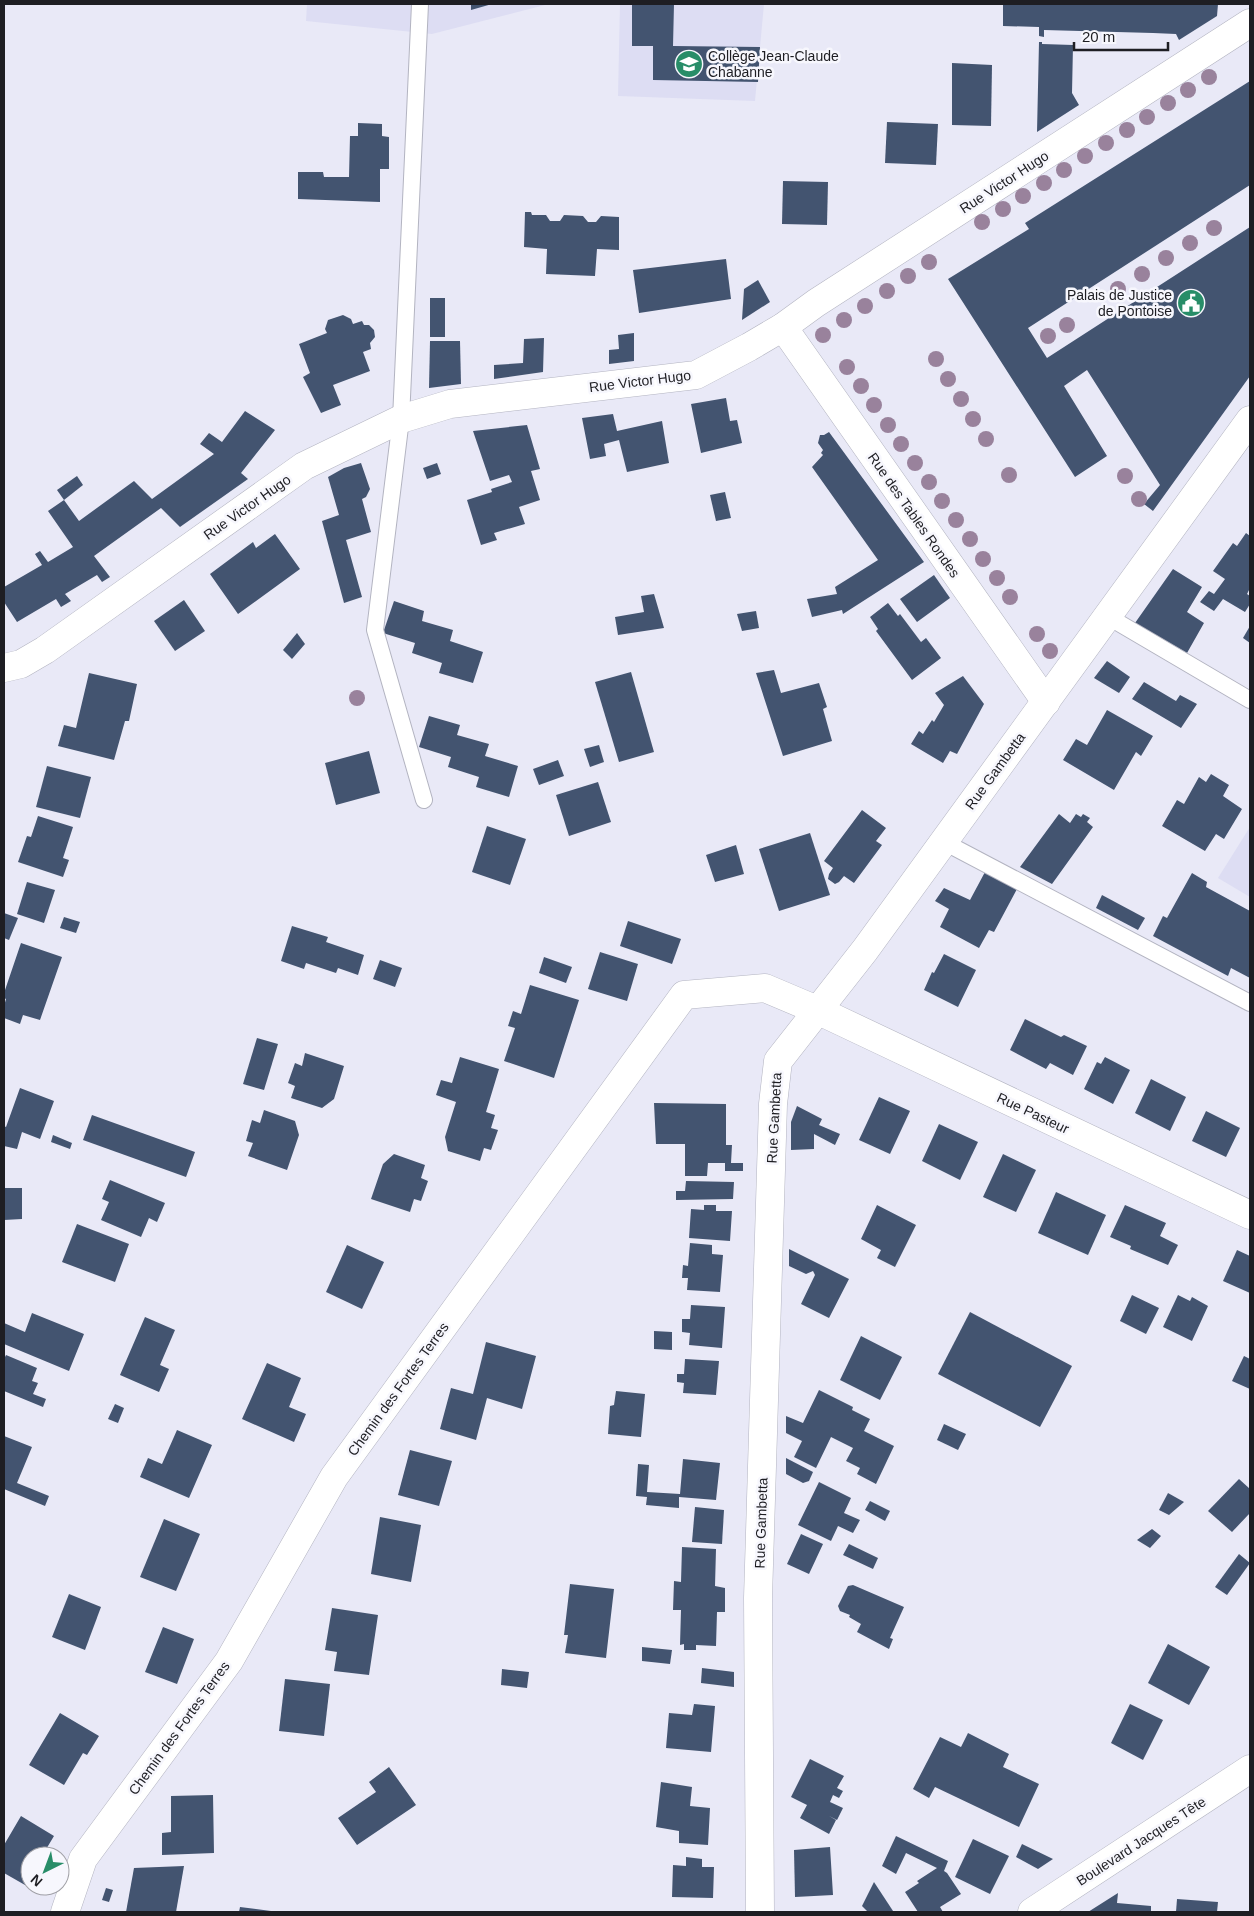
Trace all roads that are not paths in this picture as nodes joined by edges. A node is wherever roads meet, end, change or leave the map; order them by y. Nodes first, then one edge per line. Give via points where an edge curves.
1 (420, 4) edge
2 (1250, 23) edge
3 (783, 327) junction
4 (401, 419) junction
5 (1250, 420) edge
6 (1107, 616) junction
7 (9, 671) edge
8 (1250, 700) edge
9 (1046, 702) junction
10 (424, 800) dead end
11 (944, 842) junction
12 (1250, 1003) edge
13 (817, 1010) junction
14 (1250, 1215) edge
15 (1250, 1769) edge
16 (65, 1912) edge
17 (760, 1912) edge
18 (1032, 1912) edge

1 - 4 lane
2 - 3 street, Rue Victor Hugo
3 - 4 street, Rue Victor Hugo via 696,375 450,404
3 - 9 street, Rue des Tables Rondes
4 - 7 street, Rue Victor Hugo via 304,466 45,650
4 - 10 lane via 376,630
5 - 6 street, Rue Gambetta
6 - 8 lane
6 - 9 street, Rue Gambetta
9 - 11 street, Rue Gambetta
11 - 12 lane
11 - 13 street, Rue Gambetta
13 - 14 street, Rue Pasteur
13 - 16 street, Chemin des Fortes Terres via 765,988 684,995 334,1477 229,1660 83,1859
13 - 17 street, Rue Gambetta via 778,1061 773,1104 758,1598
15 - 18 street, Boulevard Jacques Tête

